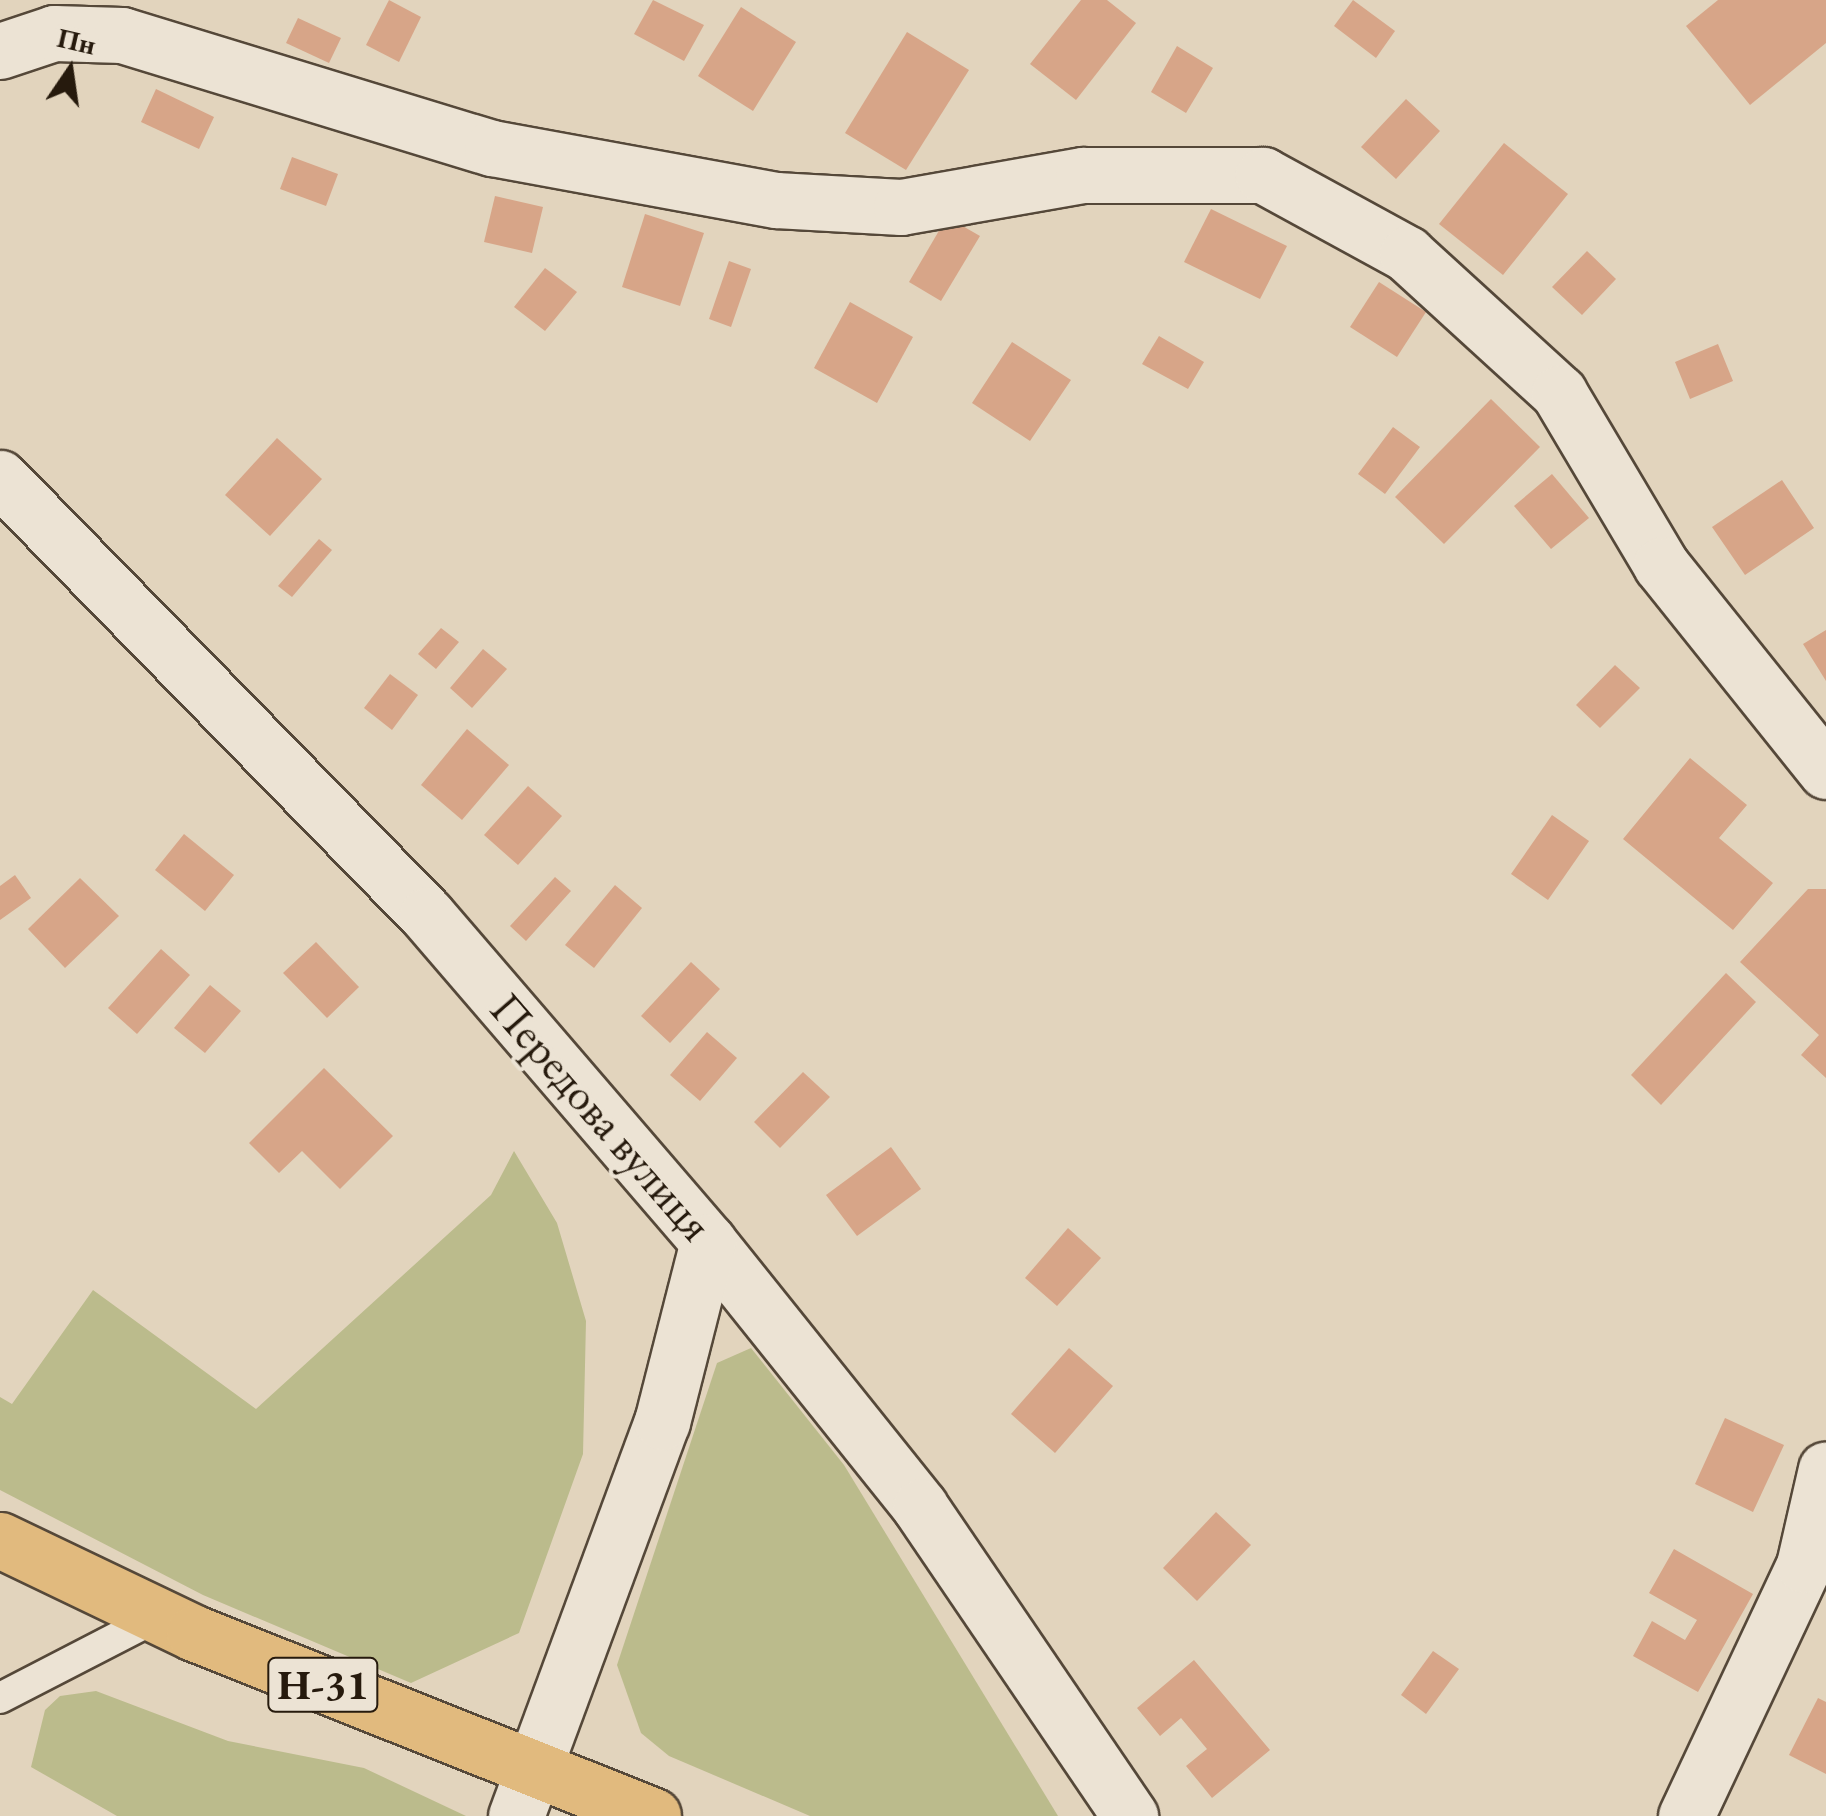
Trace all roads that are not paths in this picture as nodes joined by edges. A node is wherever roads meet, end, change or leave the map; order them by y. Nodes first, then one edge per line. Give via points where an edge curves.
1 (0, 52) edge
2 (0, 478) edge
3 (1826, 772) edge
4 (708, 1242) junction
5 (1826, 1469) edge
6 (0, 1540) edge
7 (1815, 1570) edge
8 (159, 1616) junction
9 (0, 1698) edge
10 (525, 1793) edge
11 (653, 1816) edge
12 (1130, 1816) edge
13 (1686, 1816) edge

1 - 3 street via 54,33 122,35 492,148 776,200 901,207 1084,175 1264,175 1407,254 1559,393 1662,565
2 - 4 street, Передова вулиця via 427,916
4 - 10 street via 662,1422
4 - 12 street, Передова вулиця via 920,1507
5 - 7 street
6 - 8 main road, Н-31
7 - 13 street
8 - 9 lane
8 - 10 main road, Н-31
10 - 11 main road, Н-31

